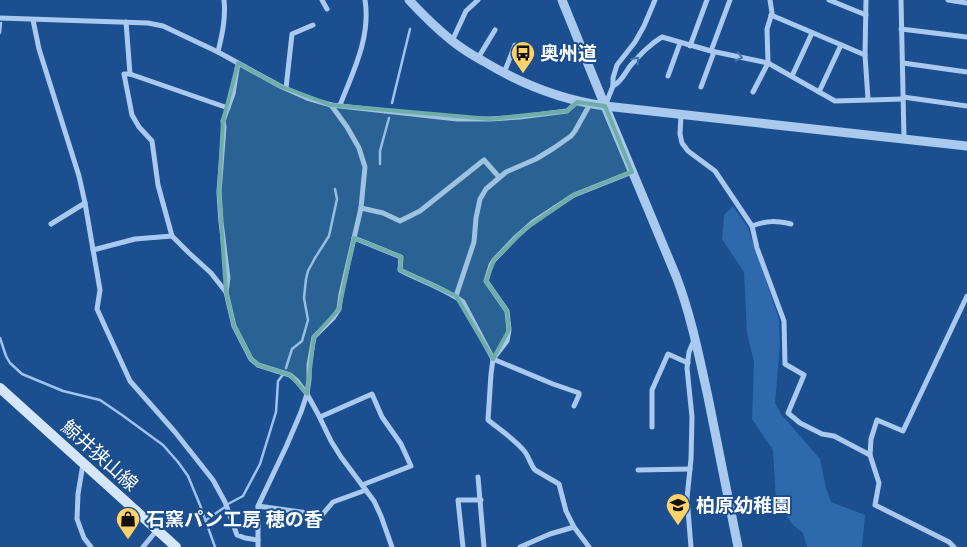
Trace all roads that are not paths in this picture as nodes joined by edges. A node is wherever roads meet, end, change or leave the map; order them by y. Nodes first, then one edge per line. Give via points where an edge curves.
1 (224, 0) edge
2 (322, 0) edge
3 (365, 0) edge
4 (409, 0) edge
5 (478, 0) edge
6 (655, 0) edge
7 (708, 0) edge
8 (730, 0) edge
9 (770, 0) edge
10 (828, 0) edge
11 (866, 0) edge
12 (901, 0) edge
13 (948, 0) edge
14 (564, 1) edge
15 (967, 3) edge
16 (327, 9) dead end
17 (771, 15) junction
18 (866, 15) junction
19 (0, 18) edge
20 (33, 20) junction
21 (126, 22) junction
22 (313, 25) dead end
23 (901, 29) junction
24 (495, 30) dead end
25 (812, 33) junction
26 (967, 37) edge
27 (452, 41) junction
28 (680, 43) junction
29 (516, 45) dead end
30 (841, 45) junction
31 (690, 46) junction
32 (218, 52) junction
33 (712, 52) junction
34 (865, 55) junction
35 (478, 58) junction
36 (238, 63) junction
37 (768, 63) junction
38 (903, 63) junction
39 (967, 72) edge
40 (130, 74) junction
41 (504, 74) junction
42 (668, 76) dead end
43 (792, 76) junction
44 (613, 86) junction
45 (286, 88) junction
46 (701, 88) dead end
47 (753, 92) dead end
48 (819, 92) junction
49 (903, 98) junction
50 (868, 99) junction
51 (577, 102) junction
52 (590, 104) junction
53 (332, 105) junction
54 (340, 105) junction
55 (605, 106) junction
56 (967, 106) edge
57 (228, 108) junction
58 (681, 115) junction
59 (904, 138) junction
60 (967, 146) edge
61 (632, 172) junction
62 (499, 177) junction
63 (85, 203) junction
64 (360, 208) junction
65 (50, 224) dead end
66 (791, 224) dead end
67 (752, 226) junction
68 (172, 236) junction
69 (354, 238) junction
70 (93, 250) junction
71 (226, 292) junction
72 (456, 296) junction
73 (967, 296) edge
74 (695, 338) junction
75 (493, 359) junction
76 (688, 363) junction
77 (0, 388) edge
78 (307, 394) junction
79 (574, 406) dead end
80 (320, 417) junction
81 (652, 427) dead end
82 (870, 456) junction
83 (83, 463) junction
84 (690, 469) junction
85 (638, 470) dead end
86 (478, 477) dead end
87 (364, 487) junction
88 (481, 500) junction
89 (258, 506) junction
90 (574, 527) junction
91 (160, 533) junction
92 (258, 540) junction
93 (91, 547) edge
94 (143, 547) edge
95 (166, 547) edge
96 (176, 547) edge
97 (258, 547) edge
98 (392, 547) edge
99 (463, 547) edge
100 (484, 547) edge
101 (520, 547) edge
102 (589, 547) edge
103 (691, 547) edge
104 (738, 547) edge
105 (954, 547) edge

1 - 32 street via 224,27
2 - 16 street
3 - 54 street via 366,31
4 - 27 street
5 - 27 street via 466,11
6 - 44 street via 635,42 617,65
7 - 31 street
8 - 33 street
9 - 17 street
10 - 18 street
11 - 18 street
12 - 23 street
13 - 15 street
14 - 55 street
17 - 25 street
17 - 37 street via 767,29
18 - 34 street
19 - 20 street
20 - 21 street
20 - 63 street
21 - 32 street via 163,26
21 - 40 street
22 - 45 street via 292,34
23 - 26 street
23 - 38 street
24 - 35 street
25 - 30 street
25 - 43 street
27 - 35 street
28 - 31 street
28 - 42 street
44 -> 28 street via 619,84 650,44 662,37
29 - 41 street
30 - 34 street
30 - 48 street
31 - 33 street
32 - 36 street
33 -> 37 street
33 - 46 street
34 - 50 street
35 - 41 street
36 - 45 street
36 - 57 street
37 - 43 street
37 - 47 street
38 - 39 street
38 - 49 street
40 - 57 street
40 - 68 street via 124,74 132,115 152,141 158,185
41 - 51 street
43 - 48 street
44 - 55 street
45 - 53 street
48 - 50 street via 835,101
49 - 50 street
49 - 56 street
49 - 59 street
51 - 52 street
51 - 54 street via 567,111 490,119 457,119
52 - 55 street
52 - 62 street via 571,136 536,159
53 - 54 street
53 - 64 street via 359,148 365,166
55 - 58 street
55 - 61 street
57 - 71 street via 223,121 219,192 228,278
58 - 59 street
58 - 67 street via 682,143 688,152 715,171
59 - 60 street
61 - 74 street via 683,294
61 - 75 street via 574,195 525,229 494,260 486,281 507,311 509,330 506,341
62 - 64 street via 484,160 420,211 400,221
62 - 72 street via 480,199 474,242
63 - 65 street
63 - 70 street
64 - 69 street
66 - 67 street via 776,221
67 - 82 street via 784,322 785,364 804,375 788,413 800,424 834,436
68 - 70 street via 135,239
68 - 71 street
69 - 72 street via 401,257 400,270
69 - 78 street via 339,309 314,337 308,365
70 - 92 street via 100,290 97,309 130,381 213,480 237,534
71 - 78 street via 234,326 251,359 258,365 290,375
72 - 75 street via 463,302
73 - 82 street via 903,431 877,420
74 - 76 street
74 - 104 street
75 - 79 street via 579,393
75 - 90 street via 488,420 522,448 535,470 559,484
76 - 81 street via 668,354 652,390
76 - 84 street via 692,417
77 - 83 main road, 鯨井狭山線
78 - 80 street
78 - 89 street
80 - 87 street via 341,457
80 - 87 street via 372,394 382,417 402,444 410,466
82 - 105 street via 879,483 875,505
83 - 91 main road, 鯨井狭山線
83 - 93 street via 77,519
84 - 85 street
84 - 103 street via 687,498
86 - 88 street
87 - 89 street via 333,502 322,515
87 - 98 street via 374,501
88 - 99 street via 458,500
88 - 100 street
89 - 92 street
90 - 101 street
90 - 102 street
91 - 94 street
91 - 95 street
91 - 96 main road, 鯨井狭山線
92 - 97 street

